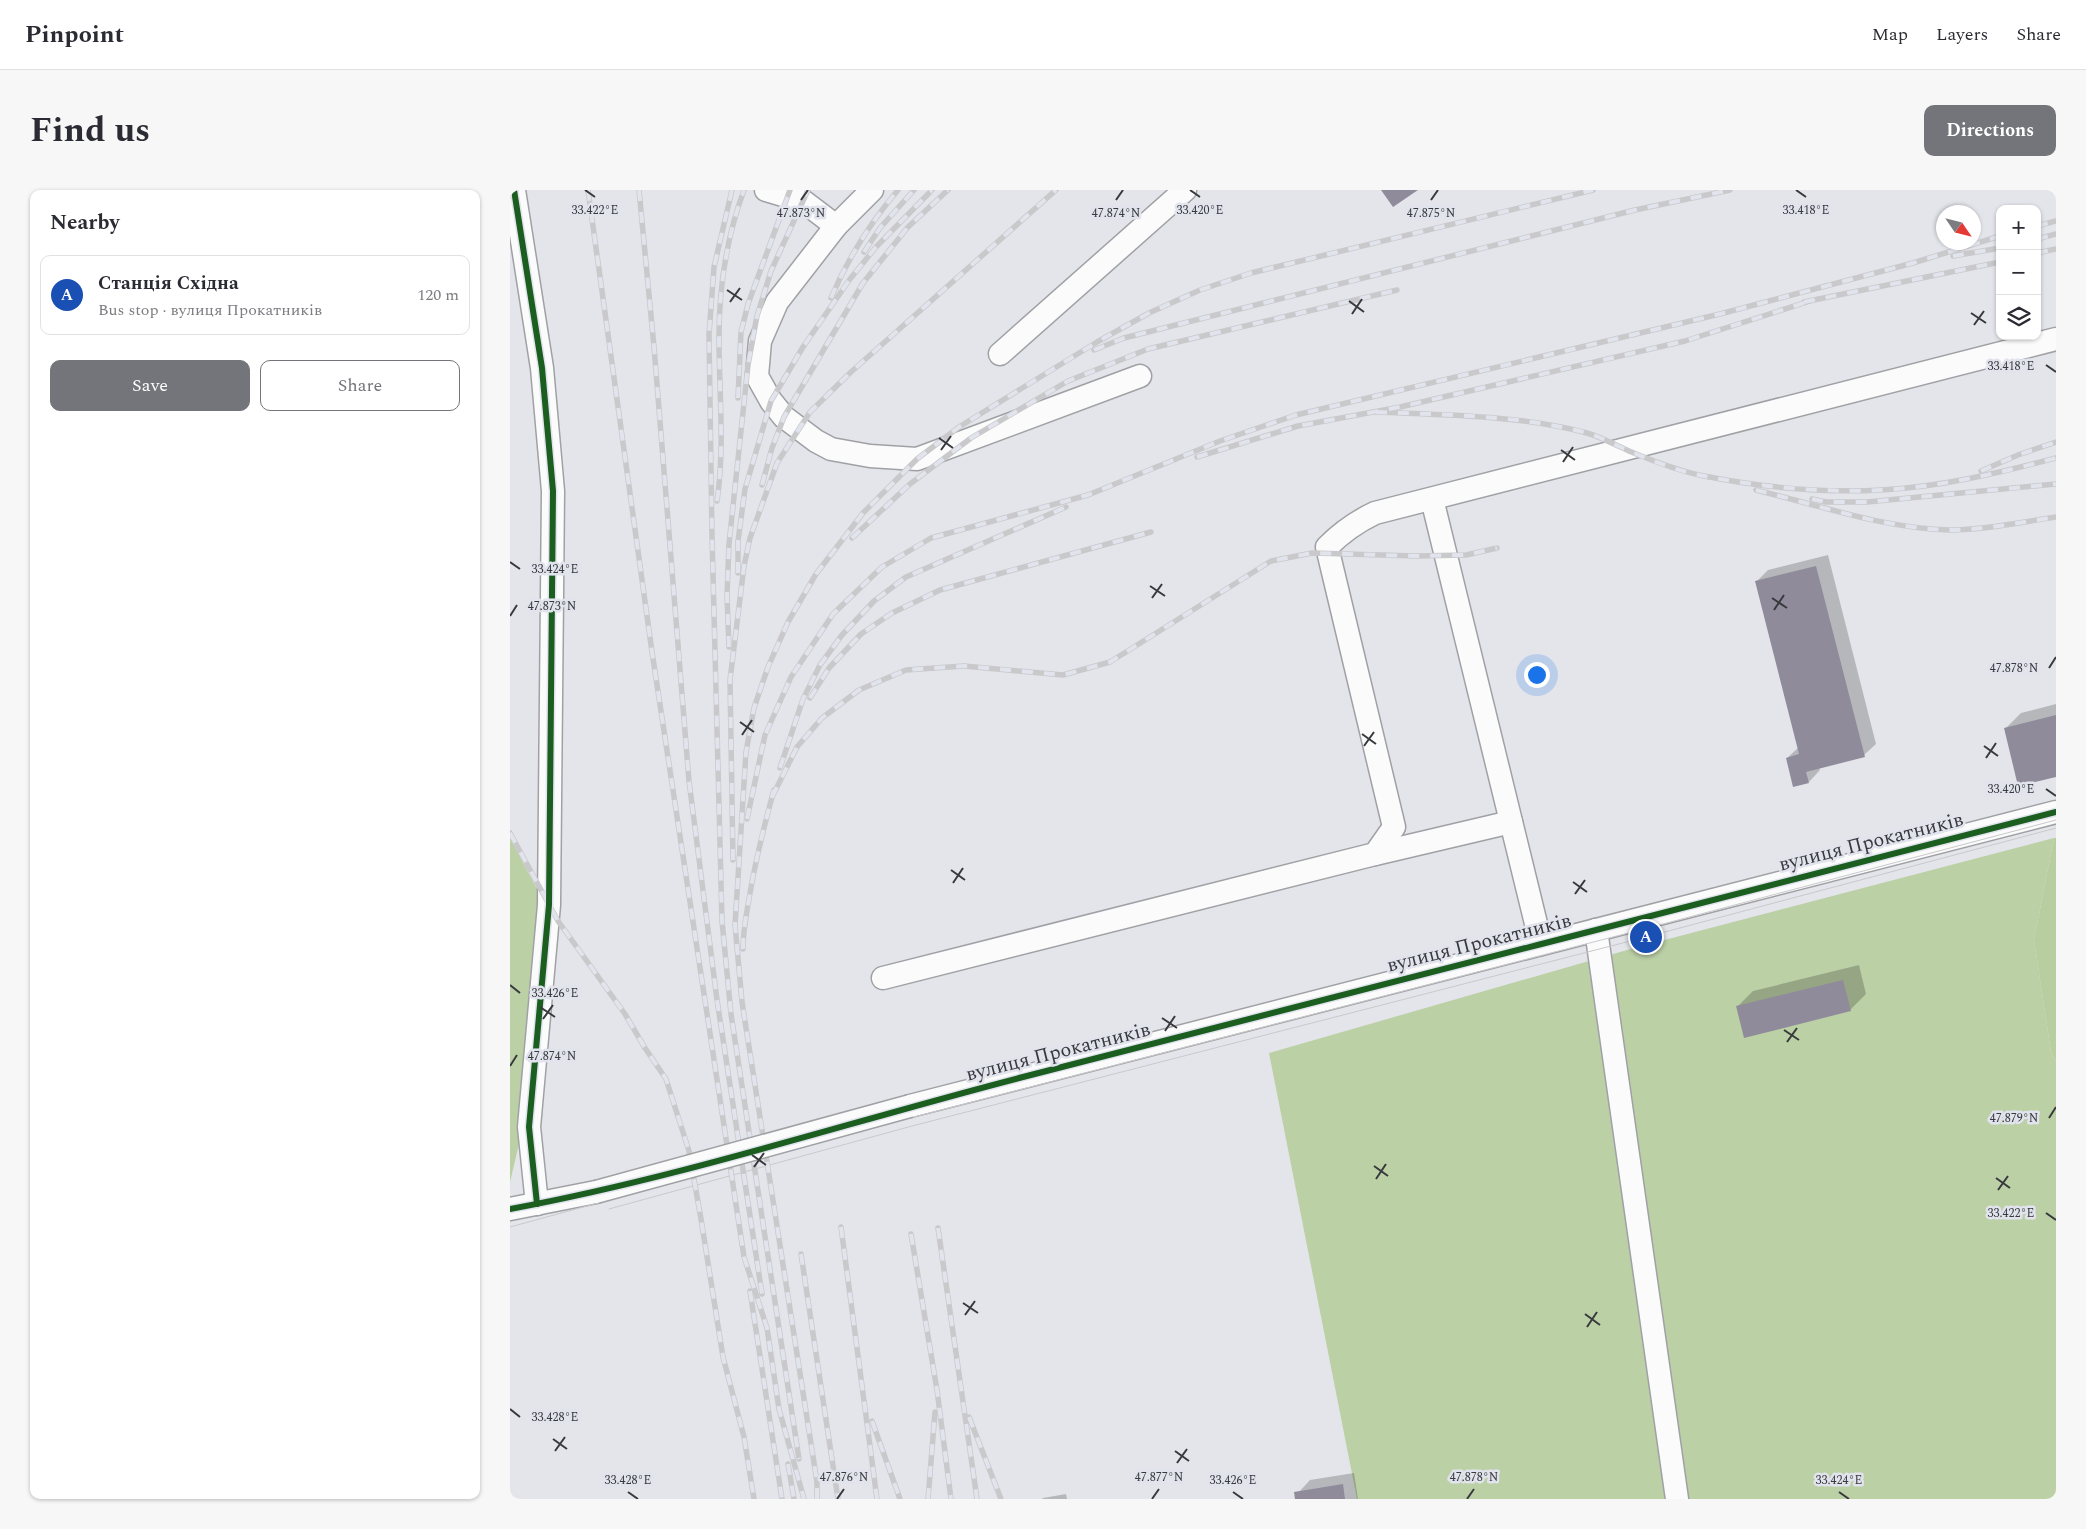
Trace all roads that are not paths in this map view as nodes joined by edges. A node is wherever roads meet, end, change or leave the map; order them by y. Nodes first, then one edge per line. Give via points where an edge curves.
1 (514, 190) edge
2 (766, 190) edge
3 (872, 190) edge
4 (1185, 190) edge
5 (836, 226) junction
6 (2056, 339) edge
7 (1000, 354) dead end
8 (1140, 376) dead end
9 (1432, 499) junction
10 (2056, 812) edge
11 (1511, 822) junction
12 (1375, 854) junction
13 (1596, 930) junction
14 (1541, 944) junction
15 (883, 978) dead end
16 (537, 1204) junction
17 (510, 1209) edge
18 (1677, 1499) edge

1 - 16 street via 542,368 553,491 549,905 528,1127
2 - 5 street via 803,201
3 - 5 street
4 - 7 street
5 - 8 street via 777,302 760,341 757,376 784,417 831,449 917,459
6 - 9 street
9 - 11 street
9 - 12 street via 1375,513 1350,527 1327,547 1394,828
10 - 13 street, вулиця Прокатників
11 - 12 street
11 - 14 street
12 - 15 street
13 - 14 street, вулиця Прокатників
13 - 18 street
14 - 16 street, вулиця Прокатників, bridge via 910,1106 596,1192
16 - 17 street, вулиця Прокатників

